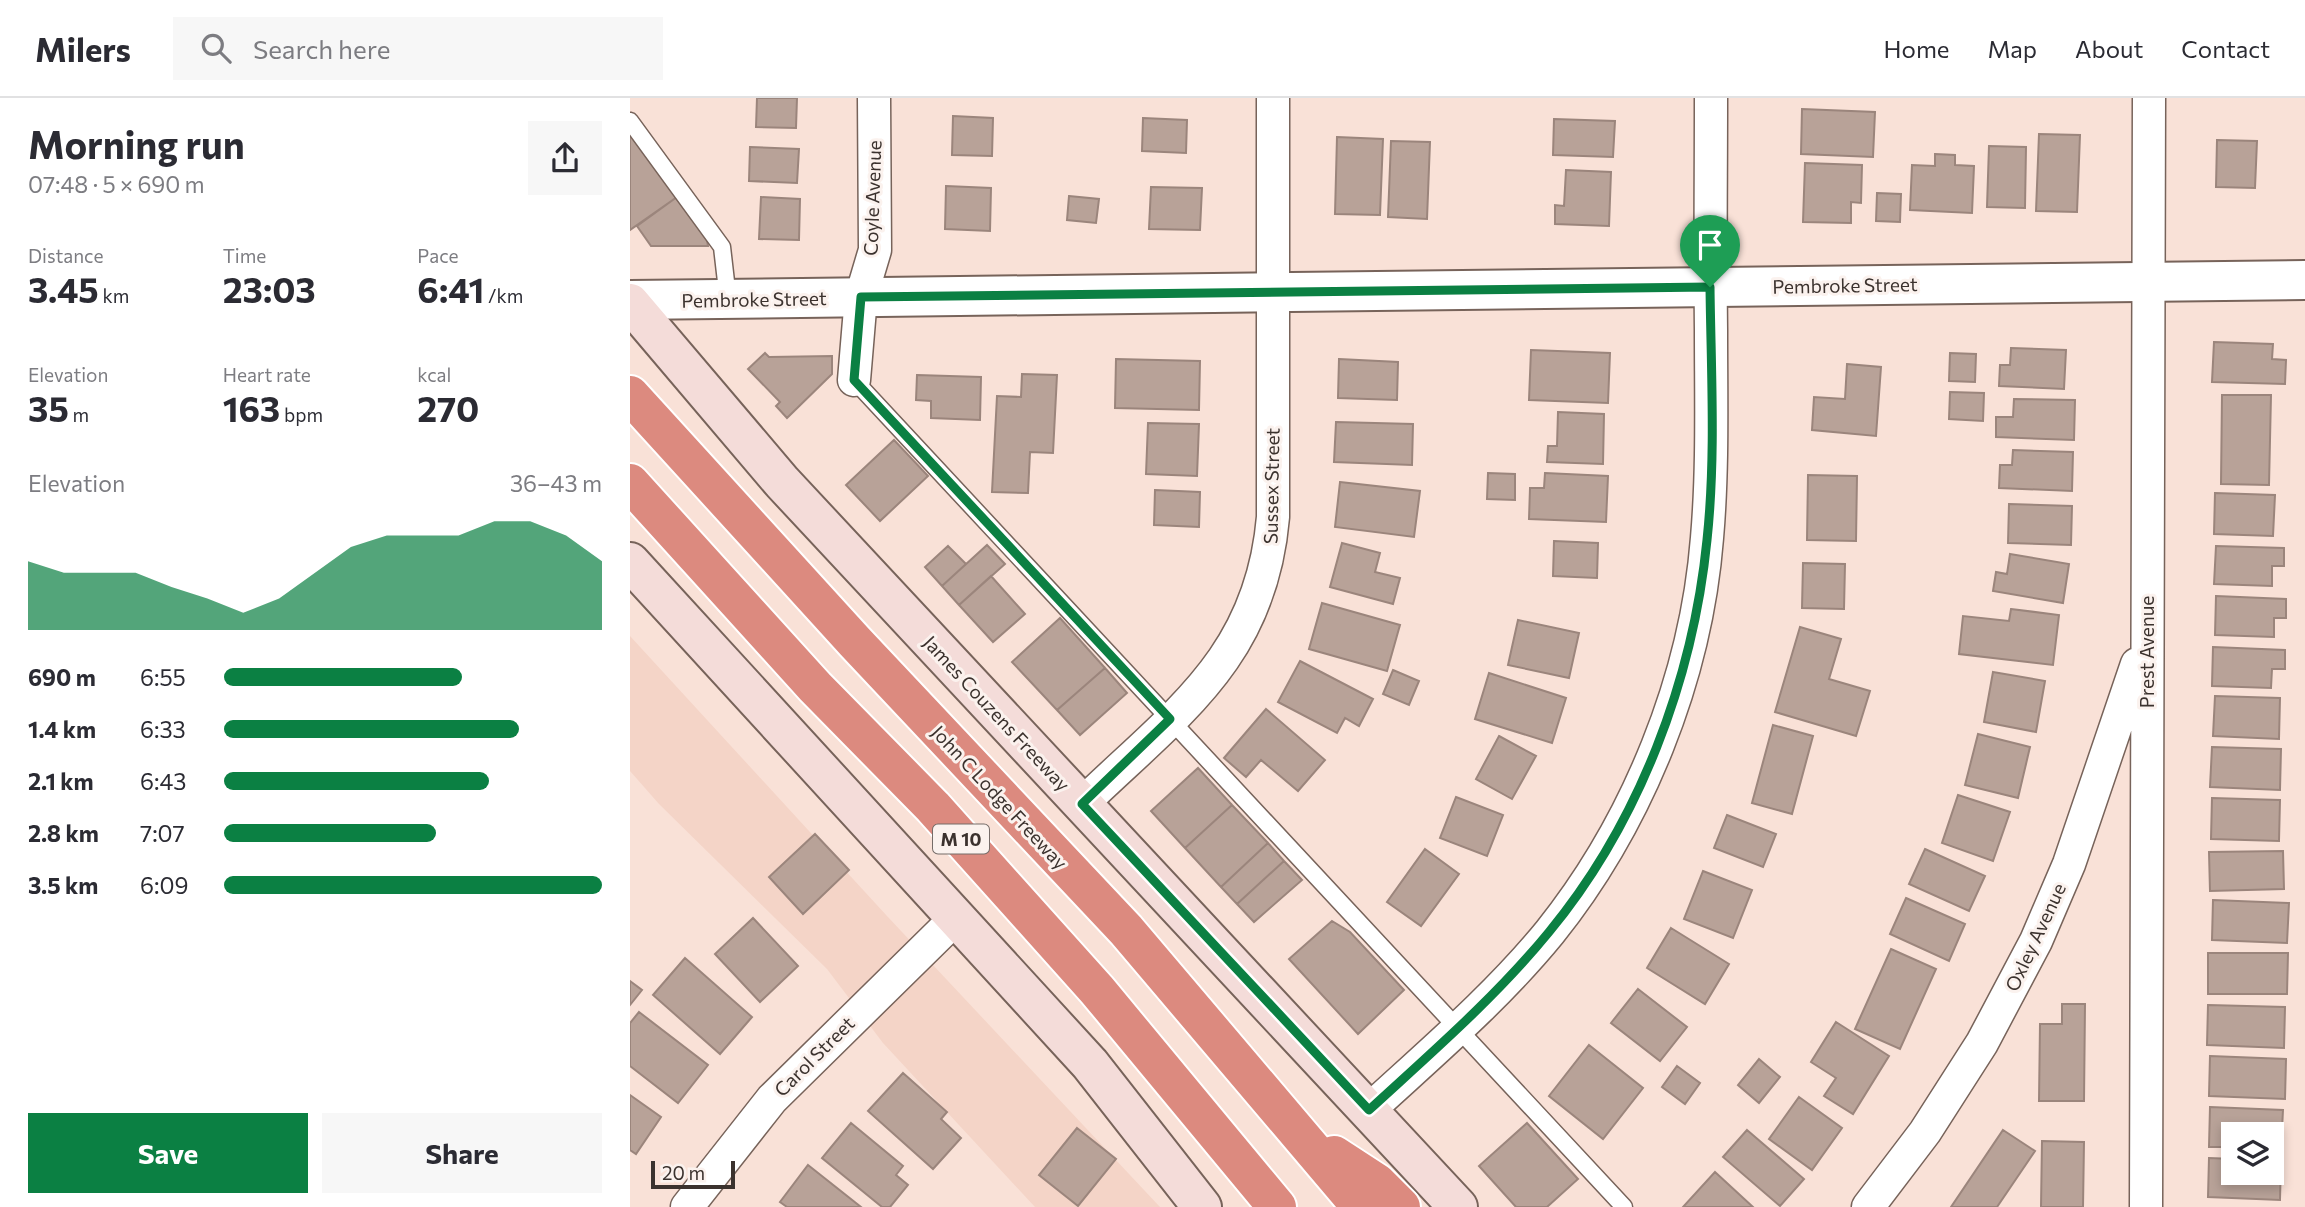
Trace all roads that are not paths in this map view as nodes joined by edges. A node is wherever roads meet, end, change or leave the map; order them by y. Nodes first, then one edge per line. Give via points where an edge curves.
1 (874, 98) edge
2 (1273, 98) edge
3 (1711, 98) edge
4 (2148, 98) edge
5 (630, 121) edge
6 (2305, 280) edge
7 (2148, 282) junction
8 (1710, 287) junction
9 (1272, 292) junction
10 (861, 297) junction
11 (728, 299) junction
12 (630, 302) edge
13 (854, 380) joint
14 (630, 395) edge
15 (630, 483) edge
16 (630, 562) edge
17 (2145, 639) junction
18 (1170, 719) junction
19 (1082, 804) junction
20 (956, 918) junction
21 (1458, 1028) junction
22 (1369, 1110) junction
23 (1302, 1134) junction
24 (687, 1207) edge
25 (1202, 1207) edge
26 (1278, 1207) edge
27 (1361, 1207) edge
28 (1401, 1207) edge
29 (1458, 1207) edge
30 (1624, 1207) edge
31 (1868, 1207) edge
32 (2146, 1207) edge

1 - 10 street, Coyle Avenue via 875,250
2 - 9 street, Sussex Street
3 - 8 street
4 - 7 street, Prest Avenue
5 - 11 lane via 722,247
6 - 7 street, Pembroke Street
7 - 8 street, Pembroke Street
7 - 17 street, Prest Avenue
8 - 9 street, Pembroke Street
8 - 21 street via 1707,541 1695,622 1668,716 1619,827 1577,894 1522,964
9 - 10 street, Pembroke Street
9 - 18 street, Sussex Street via 1273,517 1265,574 1230,654
10 - 11 street, Pembroke Street
10 - 13 street, Coyle Avenue
11 - 12 street, Pembroke Street
12 - 19 main road, James Couzens Freeway via 782,482
13 - 18 lane
14 - 23 highway, John C Lodge Freeway / M 10 via 1126,930
15 - 26 highway, M 10 via 1088,980
16 - 20 main road
17 - 31 street, Oxley Avenue via 2069,864 2036,941 1975,1054 1925,1132
17 - 32 street, Prest Avenue
18 - 19 street, Sussex Street
18 - 21 lane
19 - 22 main road, James Couzens Freeway
20 - 24 street, Carol Street via 772,1099
20 - 25 main road via 1090,1064
21 - 22 street
21 - 30 lane
22 - 29 main road, James Couzens Freeway
23 - 27 highway, John C Lodge Freeway / M 10
23 - 28 highway via 1377,1183

